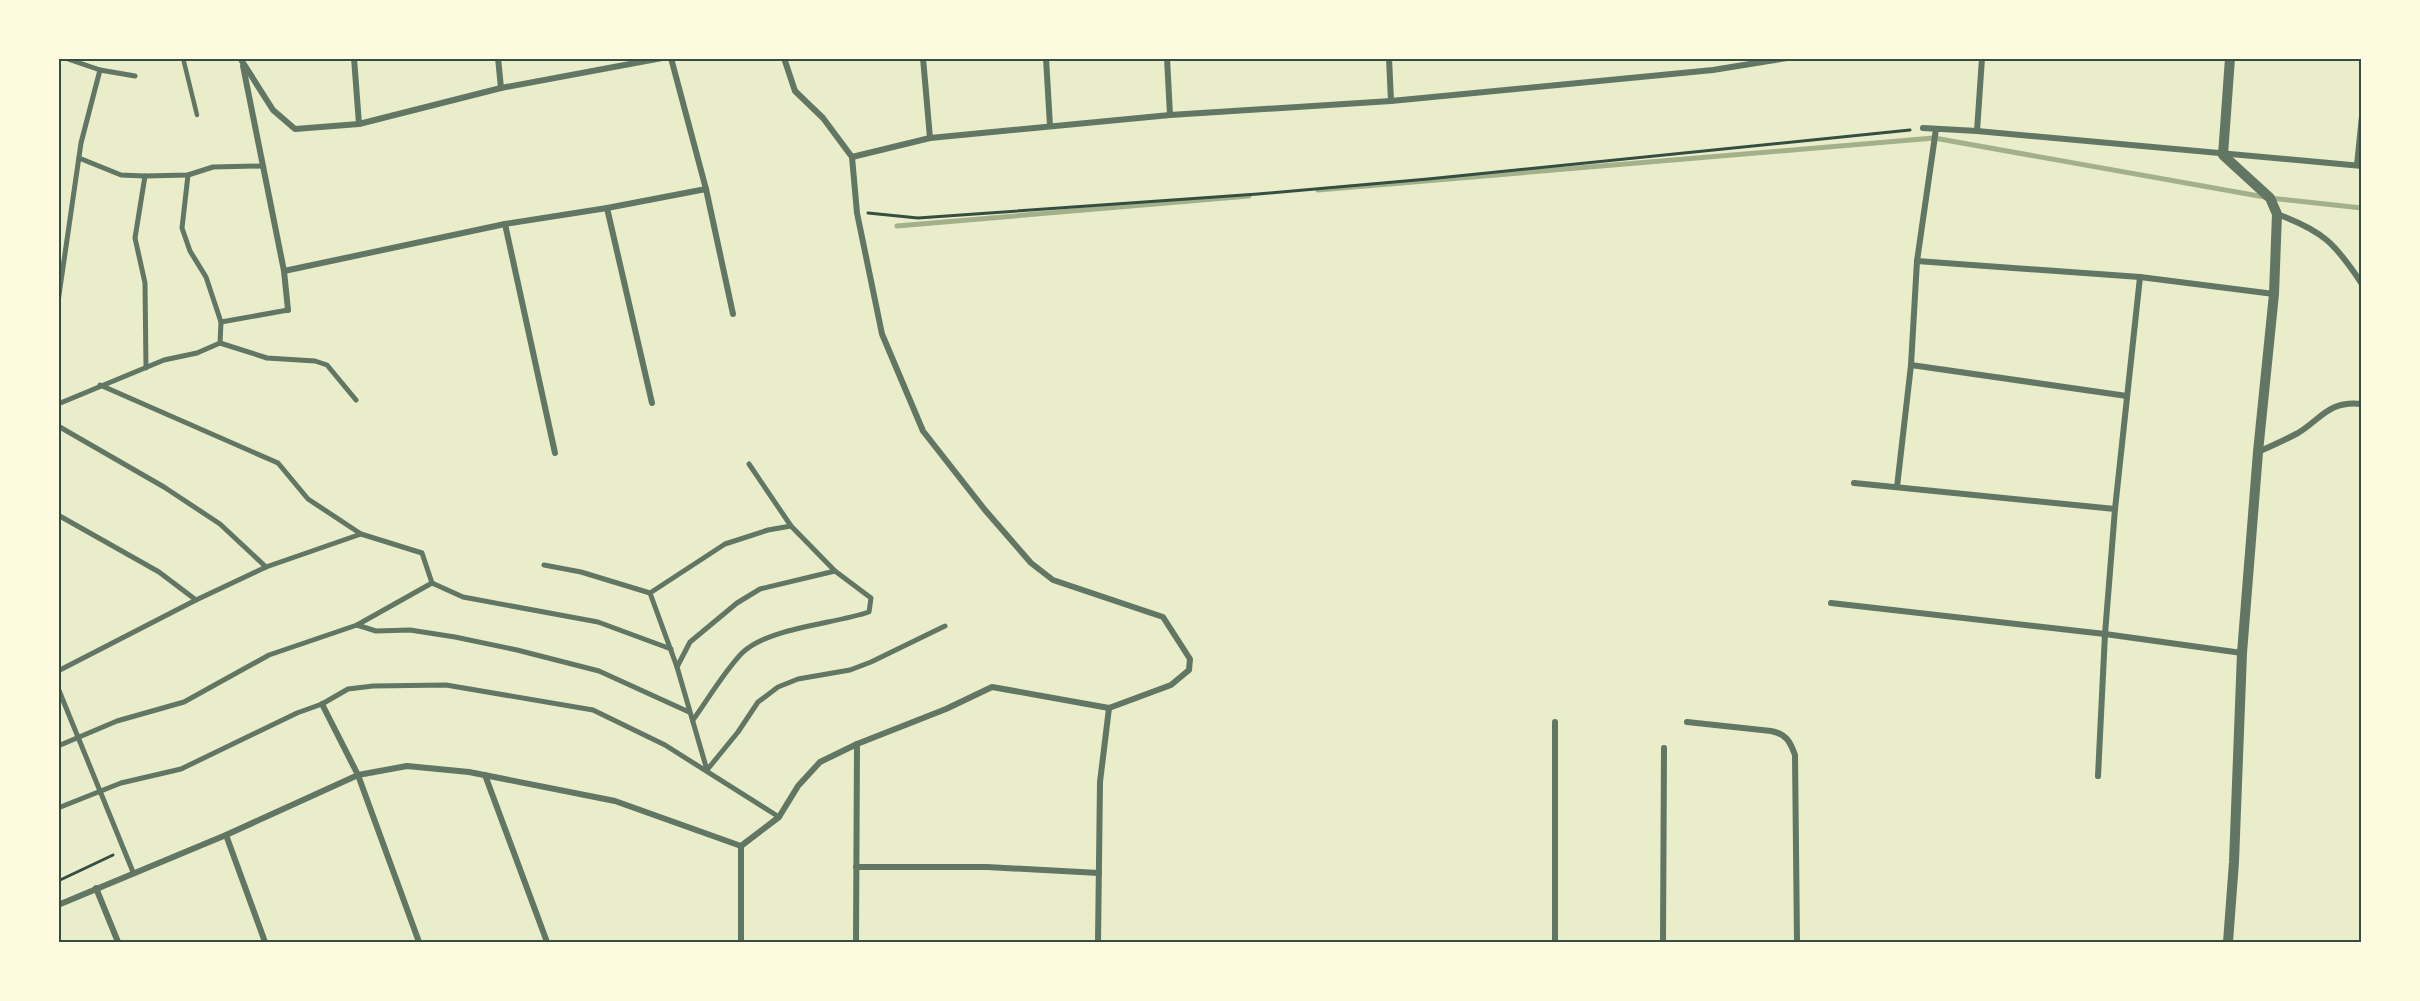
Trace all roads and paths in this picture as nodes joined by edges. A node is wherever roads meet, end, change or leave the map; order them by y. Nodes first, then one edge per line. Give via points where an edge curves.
1 (65, 58) edge
2 (183, 58) edge
3 (354, 58) edge
4 (498, 58) edge
5 (662, 58) edge
6 (671, 58) edge
7 (784, 58) edge
8 (923, 58) edge
9 (1046, 58) edge
10 (1167, 58) edge
11 (1389, 58) edge
12 (1787, 58) edge
13 (1982, 58) edge
14 (2230, 58) edge
15 (241, 60) edge
16 (636, 61) edge
17 (100, 70) junction
18 (135, 76) dead end
19 (501, 88) junction
20 (1391, 101) junction
21 (197, 115) dead end
22 (1170, 115) junction
23 (2361, 116) edge
24 (359, 124) junction
25 (1050, 126) junction
26 (1923, 128) joint
27 (1936, 129) junction
28 (1977, 131) junction
29 (930, 138) junction
30 (2223, 155) junction
31 (79, 158) junction
32 (852, 158) junction
33 (2359, 165) edge
34 (261, 166) junction
35 (188, 175) junction
36 (145, 176) junction
37 (706, 189) junction
38 (607, 208) junction
39 (858, 213) junction
40 (2277, 214) junction
41 (505, 224) junction
42 (1917, 261) junction
43 (284, 271) junction
44 (2140, 277) junction
45 (2361, 284) edge
46 (2274, 294) junction
47 (58, 302) edge
48 (288, 310) joint
49 (734, 314) dead end
50 (221, 322) junction
51 (220, 343) junction
52 (1911, 365) junction
53 (146, 368) junction
54 (100, 385) junction
55 (2127, 396) junction
56 (356, 400) dead end
57 (652, 403) dead end
58 (58, 404) edge
59 (2361, 404) edge
60 (58, 426) edge
61 (2258, 452) junction
62 (555, 453) dead end
63 (748, 464) dead end
64 (1854, 483) dead end
65 (1897, 487) junction
66 (2115, 509) junction
67 (58, 515) edge
68 (791, 526) junction
69 (362, 534) junction
70 (544, 565) dead end
71 (266, 567) junction
72 (835, 571) junction
73 (432, 583) junction
74 (650, 593) junction
75 (196, 600) junction
76 (1831, 603) dead end
77 (357, 625) junction
78 (945, 626) dead end
79 (2105, 634) junction
80 (671, 649) junction
81 (2242, 653) junction
82 (677, 667) junction
83 (58, 671) edge
84 (58, 688) edge
85 (322, 704) junction
86 (1109, 708) junction
87 (689, 712) junction
88 (693, 720) junction
89 (1555, 722) dead end
90 (1687, 722) dead end
91 (78, 738) junction
92 (857, 744) junction
93 (58, 746) edge
94 (1664, 748) dead end
95 (707, 770) junction
96 (358, 775) junction
97 (485, 775) junction
98 (2098, 776) dead end
99 (99, 793) junction
100 (58, 808) edge
101 (779, 817) junction
102 (226, 835) junction
103 (741, 846) junction
104 (123, 850) junction
105 (856, 867) junction
106 (133, 872) junction
107 (1099, 873) junction
108 (58, 880) edge
109 (96, 888) junction
110 (58, 905) edge
111 (118, 942) edge
112 (265, 942) edge
113 (418, 942) edge
114 (547, 942) edge
115 (741, 942) edge
116 (856, 942) edge
117 (1098, 942) edge
118 (1555, 942) edge
119 (1663, 942) edge
120 (1797, 942) edge
121 (2228, 942) edge

1 - 17 street
2 - 21 lane
3 - 24 street
4 - 19 street
5 - 16 street
6 - 37 street
7 - 32 street via 795,91 823,118
8 - 29 street
9 - 25 street
10 - 22 street
11 - 20 street
12 - 20 street via 1713,70
13 - 28 street
14 - 30 street
15 - 24 street via 273,110 295,129
15 - 34 street
16 - 19 street
17 - 18 street
17 - 31 street
19 - 24 street
20 - 22 street
22 - 25 street
23 - 33 street
25 - 29 street
26 - 27 street
26 - 39 path via 1258,194 918,218
27 - 28 street
27 - 42 street
28 - 30 street
29 - 32 street
30 - 33 street
30 - 40 street via 2270,198
31 - 36 street via 121,175
31 - 47 street
32 - 39 street
34 - 35 street via 213,166
34 - 43 street
35 - 36 street
35 - 50 street via 182,228 206,277
36 - 53 street via 135,238 145,283
37 - 38 street
37 - 49 street
38 - 41 street
38 - 57 street
39 - 86 street via 882,334 922,431 1031,563 1053,580 1163,617 1190,659 1189,670 1171,685
40 - 45 street via 2324,236 2341,253
40 - 46 street
41 - 43 street
41 - 62 street
42 - 44 street
42 - 52 street
43 - 48 street
44 - 46 street
44 - 55 street
46 - 61 street
48 - 50 street
50 - 51 street
51 - 53 street
51 - 56 street via 267,358 327,365
52 - 55 street
52 - 65 street
53 - 54 street
54 - 58 street
54 - 69 street via 278,463 308,499
55 - 66 street
59 - 61 street via 2324,411 2299,432
60 - 71 street via 220,524
61 - 81 street
63 - 68 street
64 - 65 street
65 - 66 street
66 - 79 street
67 - 75 street via 159,572
68 - 72 street
68 - 74 street via 725,544
69 - 71 street
69 - 73 street via 422,553
70 - 74 street
71 - 75 street
72 - 82 street via 752,594 716,618 690,642
72 - 88 street via 871,598 869,612 756,643 743,652
73 - 77 street
73 - 80 street via 463,597 598,622
74 - 80 street
75 - 83 street
76 - 79 street
77 - 87 street via 376,631 410,630 454,638 599,671
77 - 91 street via 269,655 184,702 117,721
78 - 95 street via 850,670 798,679 778,687 758,702
79 - 81 street
79 - 98 street
80 - 82 street
81 - 121 street
82 - 87 street
84 - 91 street
85 - 95 street via 348,689 446,685 593,710
85 - 96 street
85 - 99 street via 181,768 121,783
86 - 92 street via 992,687
86 - 107 street via 1100,782
87 - 88 street
88 - 95 street
89 - 118 street
90 - 120 street via 1771,731 1783,734 1791,743 1795,755
91 - 93 street
91 - 99 street
92 - 101 street via 820,762 798,786
92 - 105 street
94 - 119 street
95 - 101 street
96 - 97 street via 407,766
96 - 102 street
96 - 113 street
97 - 103 street via 615,801
97 - 114 street
99 - 100 street
99 - 104 street
101 - 103 street
102 - 106 street
102 - 112 street
103 - 115 street
104 - 106 street
104 - 108 path
105 - 107 street via 987,867
105 - 116 street
106 - 109 street
107 - 117 street
109 - 110 street
109 - 111 street

